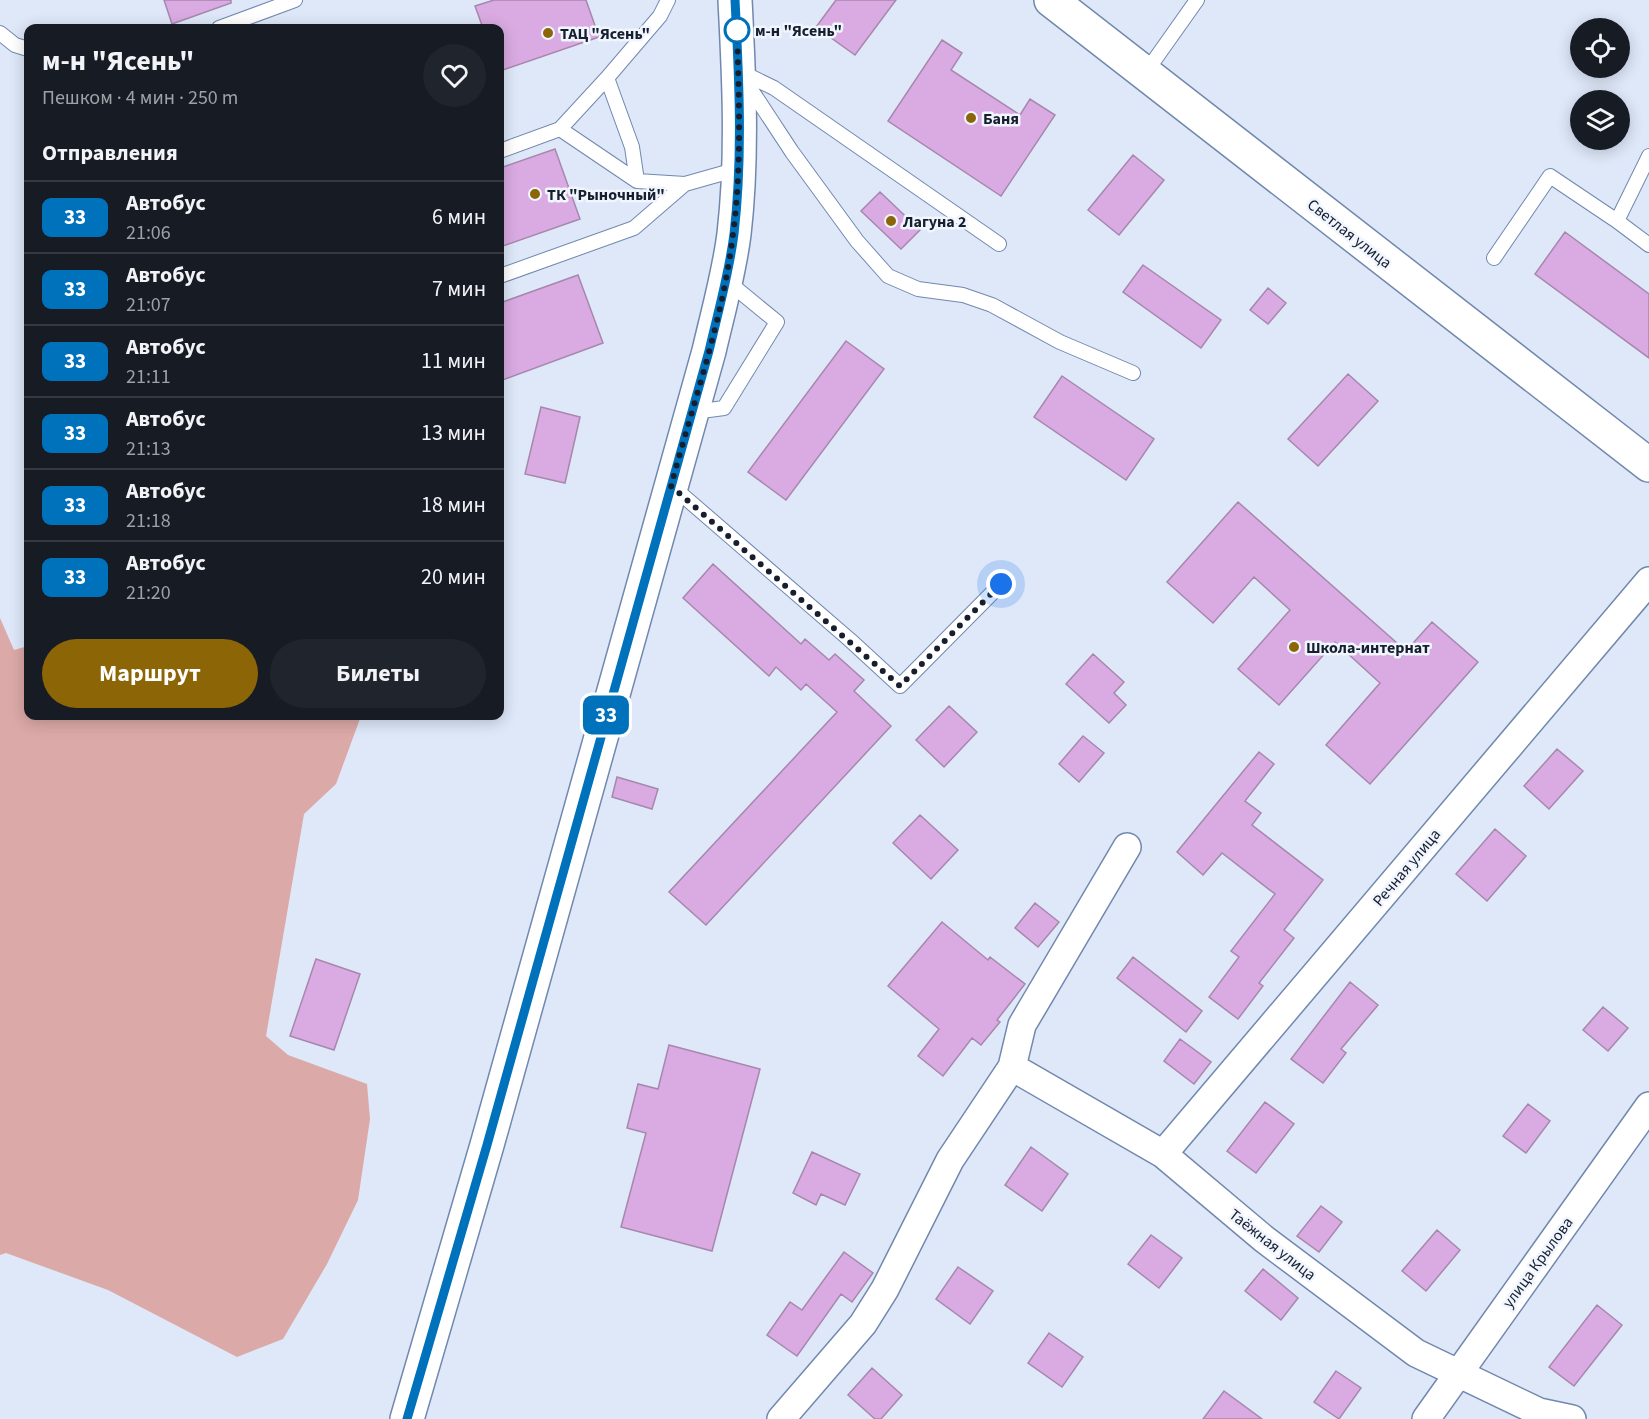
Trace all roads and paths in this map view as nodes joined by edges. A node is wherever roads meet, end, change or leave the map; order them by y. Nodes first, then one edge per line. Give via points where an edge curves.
1 (295, 0) edge
2 (668, 0) edge
3 (735, 0) edge
4 (1051, 0) edge
5 (1197, 0) edge
6 (230, 24) edge
7 (0, 33) edge
8 (24, 48) edge
9 (739, 70) junction
10 (1146, 72) junction
11 (607, 78) junction
12 (560, 129) junction
13 (504, 150) edge
14 (1649, 156) edge
15 (738, 169) junction
16 (637, 181) junction
17 (685, 184) junction
18 (1617, 221) junction
19 (999, 244) dead end
20 (1649, 245) edge
21 (1494, 258) dead end
22 (504, 275) edge
23 (726, 279) junction
24 (1132, 373) dead end
25 (691, 413) junction
26 (1649, 465) edge
27 (671, 486) junction
28 (1649, 581) edge
29 (1001, 584) dead end
30 (1127, 847) dead end
31 (1012, 1067) junction
32 (1649, 1106) edge
33 (1163, 1154) junction
34 (1456, 1375) junction
35 (1539, 1416) edge
36 (407, 1419) edge
37 (781, 1419) edge
38 (1426, 1419) edge
39 (1572, 1419) edge

1 - 6 lane
2 - 11 lane via 660,16
3 - 9 street
4 - 10 street, Светлая улица
5 - 10 lane
7 - 8 lane
9 - 15 street
9 - 19 lane via 774,88
9 - 24 lane via 792,152 857,241 888,276 918,289 963,295 992,305 1060,342
10 - 26 street, Светлая улица
11 - 12 lane
11 - 16 lane via 632,147
12 - 13 lane
12 - 16 lane
14 - 18 lane
15 - 17 lane
15 - 23 street via 734,234
16 - 17 lane
17 - 22 lane via 634,228
18 - 20 lane
18 - 21 lane via 1550,176
23 - 25 street
23 - 25 lane via 777,322 724,408
25 - 27 street
27 - 29 lane via 900,686
27 - 36 street
28 - 33 street, Речная улица
30 - 31 street via 1022,1025
31 - 33 street, Таёжная улица
31 - 37 street via 950,1160 885,1289 863,1324
32 - 34 street, улица Крылова
33 - 34 street, Таёжная улица via 1292,1260 1416,1353
34 - 35 street, Таёжная улица
34 - 38 street, улица Крылова
35 - 39 street, Таёжная улица

